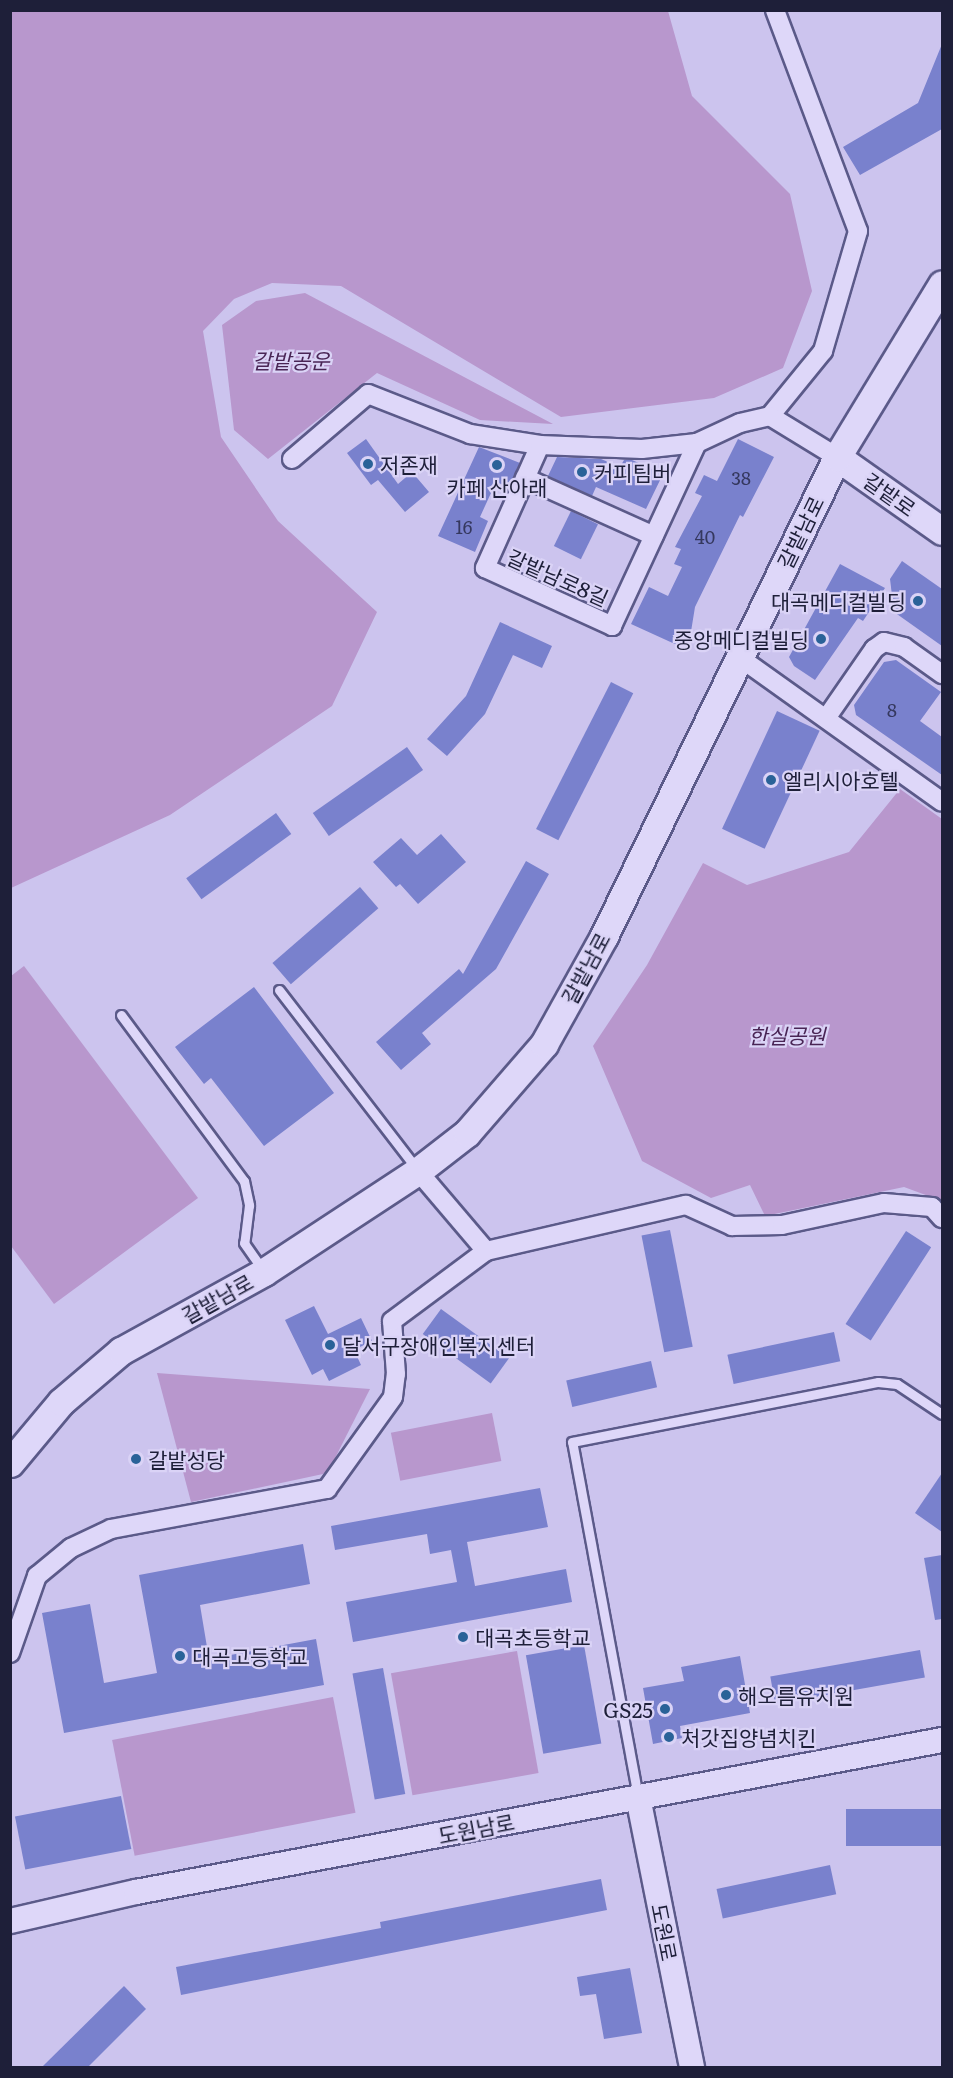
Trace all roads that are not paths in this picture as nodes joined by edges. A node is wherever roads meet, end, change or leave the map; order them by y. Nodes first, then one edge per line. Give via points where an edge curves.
1 (775, 10) edge
2 (942, 284) edge
3 (770, 416) junction
4 (697, 443) junction
5 (540, 445) junction
6 (837, 457) junction
7 (292, 459) dead end
8 (525, 478) junction
9 (942, 531) edge
10 (654, 536) junction
11 (739, 657) junction
12 (942, 674) edge
13 (827, 717) junction
14 (942, 802) edge
15 (279, 990) dead end
16 (121, 1015) dead end
17 (418, 1171) junction
18 (942, 1218) edge
19 (486, 1251) junction
20 (264, 1272) junction
21 (942, 1414) edge
22 (10, 1463) edge
23 (10, 1653) edge
24 (942, 1740) edge
25 (638, 1797) junction
26 (10, 1921) edge
27 (692, 2067) edge

1 - 3 street via 858,231 823,351
2 - 6 main road, 갈밭남로
3 - 4 street via 740,423
3 - 6 street
4 - 5 street via 642,449
4 - 10 street, 갈밭남로8길
5 - 7 street via 470,434 368,394
5 - 8 street, 갈밭남로8길
6 - 9 main road, 갈밭로
6 - 11 main road, 갈밭남로
8 - 10 street
8 - 10 street, 갈밭남로8길 via 485,568 612,626
11 - 13 street
11 - 17 main road, 갈밭남로 via 604,936 544,1044 467,1133
12 - 13 street via 904,647 884,642 874,649
13 - 14 street
15 - 17 lane
16 - 20 lane via 244,1181 249,1205 244,1243
17 - 19 street
17 - 20 main road, 갈밭남로
18 - 19 street via 932,1208 884,1203 782,1225 732,1226 686,1205
19 - 23 street via 392,1321 396,1374 393,1397 327,1489 111,1529 71,1548 38,1576
20 - 22 main road, 갈밭남로 via 122,1351 61,1402
21 - 25 lane via 897,1384 878,1382 572,1442
24 - 25 street, 도원남로
25 - 26 street, 도원남로 via 136,1892
25 - 27 street, 도원로

